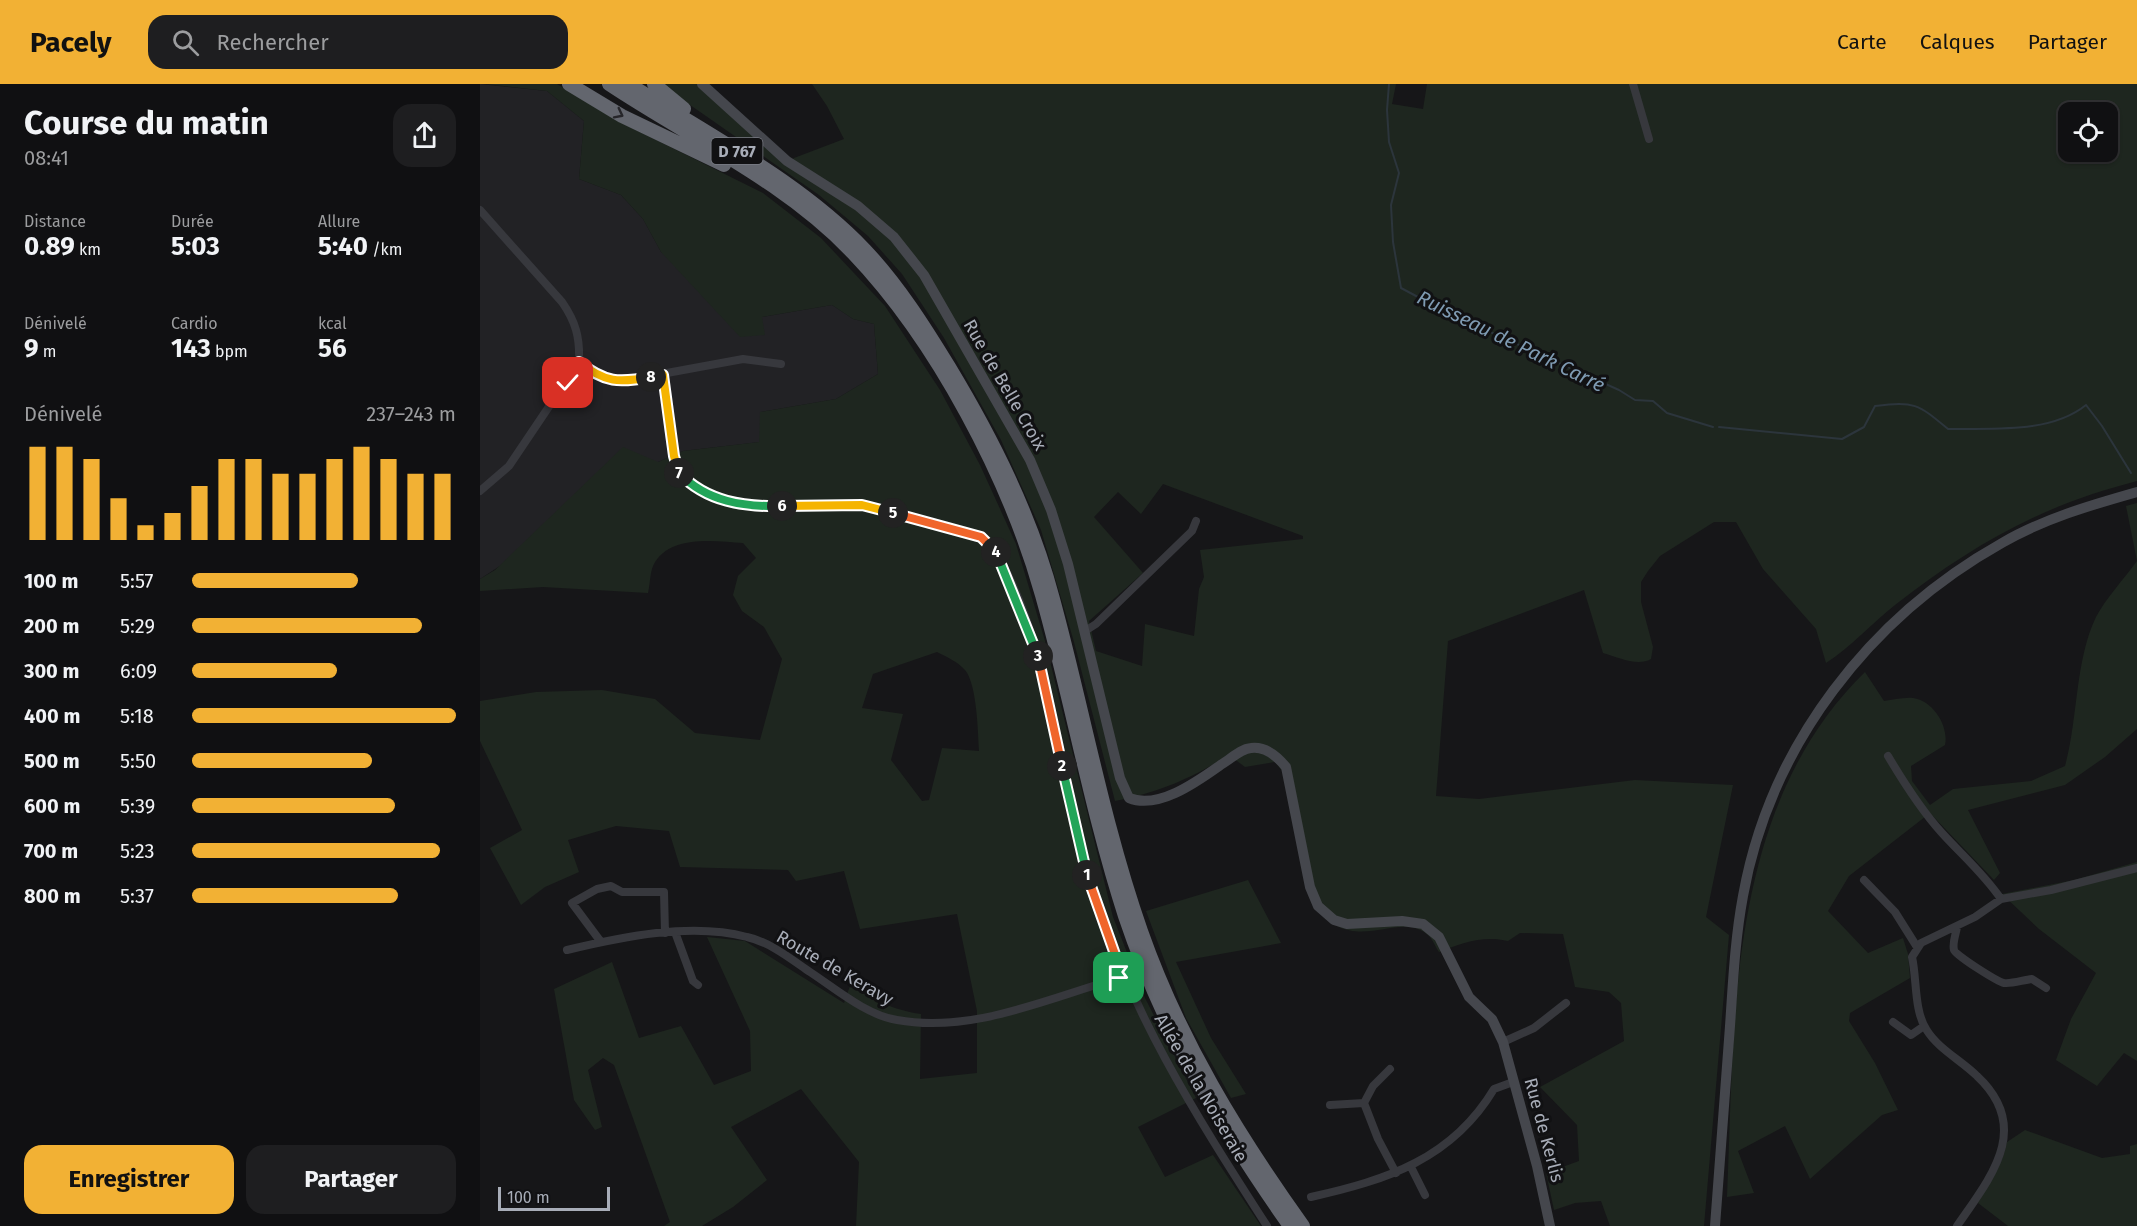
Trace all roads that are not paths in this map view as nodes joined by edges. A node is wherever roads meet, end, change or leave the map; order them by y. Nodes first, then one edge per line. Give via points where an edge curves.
1 (569, 84) edge
2 (609, 84) edge
3 (629, 84) edge
4 (654, 84) edge
5 (702, 84) edge
6 (1633, 84) edge
7 (696, 126) junction
8 (1649, 139) dead end
9 (781, 191) junction
10 (480, 210) edge
11 (579, 362) junction
12 (782, 364) dead end
13 (663, 375) junction
14 (480, 490) edge
15 (2137, 492) edge
16 (1196, 521) dead end
17 (1085, 631) junction
18 (1888, 756) dead end
19 (1129, 798) joint
20 (2137, 868) edge
21 (1864, 880) dead end
22 (2001, 899) junction
23 (1957, 927) junction
24 (675, 932) junction
25 (665, 933) junction
26 (601, 942) junction
27 (1917, 947) junction
28 (567, 950) dead end
29 (1123, 977) junction
30 (699, 985) dead end
31 (2046, 988) dead end
32 (1566, 1003) dead end
33 (1893, 1022) dead end
34 (1924, 1026) junction
35 (1503, 1042) junction
36 (1390, 1069) dead end
37 (1513, 1082) junction
38 (1364, 1103) junction
39 (1330, 1105) dead end
40 (1411, 1167) junction
41 (1396, 1173) junction
42 (1425, 1195) dead end
43 (1311, 1197) dead end
44 (1267, 1226) edge
45 (1290, 1226) edge
46 (1303, 1226) edge
47 (1551, 1226) edge
48 (1715, 1226) edge
49 (1957, 1226) edge

1 -> 9 highway via 622,116
2 - 9 highway, D 767
3 - 7 highway, D 767
4 - 7 highway via 687,111
5 - 17 street, Rue de Belle Croix / D 767 via 787,161 858,206 894,237 924,275 1030,460 1051,510
6 - 8 street
7 - 46 highway, D 767 via 788,184 863,249 914,311 982,424 1014,489 1044,568 1120,863 1157,974 1215,1094 1246,1146
9 - 45 highway, D 767 via 832,232 886,291 957,399 991,464 1019,527 1041,593 1113,875 1145,972 1180,1050 1216,1116
10 - 11 street via 574,318 580,342
11 - 13 street via 596,375 618,382
11 - 14 street via 509,466
12 - 13 street via 743,359
13 - 29 street, Allée de la Noiseraie via 674,456 679,472 692,486 731,503 756,507 862,505 981,537 992,546 1038,657 1074,825 1104,928
15 - 48 street via 2075,511 2012,537 1929,590 1868,648 1806,730 1764,820 1743,895 1736,942
16 - 17 street via 1192,531
17 - 19 street, Rue de Belle Croix / D 767 via 1120,778
18 - 22 street via 1924,812
19 - 35 street, Rue de Kerlis via 1150,801 1170,794 1251,748 1276,755 1286,767 1310,886 1318,906 1334,920 1347,924 1414,921 1431,929 1469,997 1492,1019
20 - 22 street
21 - 27 street via 1895,912
22 - 23 street
23 - 27 street
23 - 31 street via 1955,954 1995,981 2007,984 2032,979
24 - 25 street, Route de Keravy
24 - 29 street, Route de Keravy via 747,937 772,948 861,1005 907,1022 977,1019
24 - 30 street via 693,981
25 - 26 street, Route de Keravy
25 - 26 street via 664,892 621,892 611,886 573,903
26 - 28 street, Route de Keravy
27 - 34 street via 1912,957
29 - 44 street, Allée de la Noiseraie via 1163,1059
32 - 35 street via 1534,1028
33 - 34 street via 1911,1035
34 - 49 street via 1986,1084 1998,1105 2003,1126 2000,1160
35 - 37 street, Rue de Kerlis
36 - 38 street via 1372,1086
37 - 40 street via 1494,1089 1480,1113 1460,1134
37 - 47 street, Rue de Kerlis
38 - 39 street
38 - 41 street
40 - 41 street
40 - 42 street
41 - 43 street via 1358,1187

